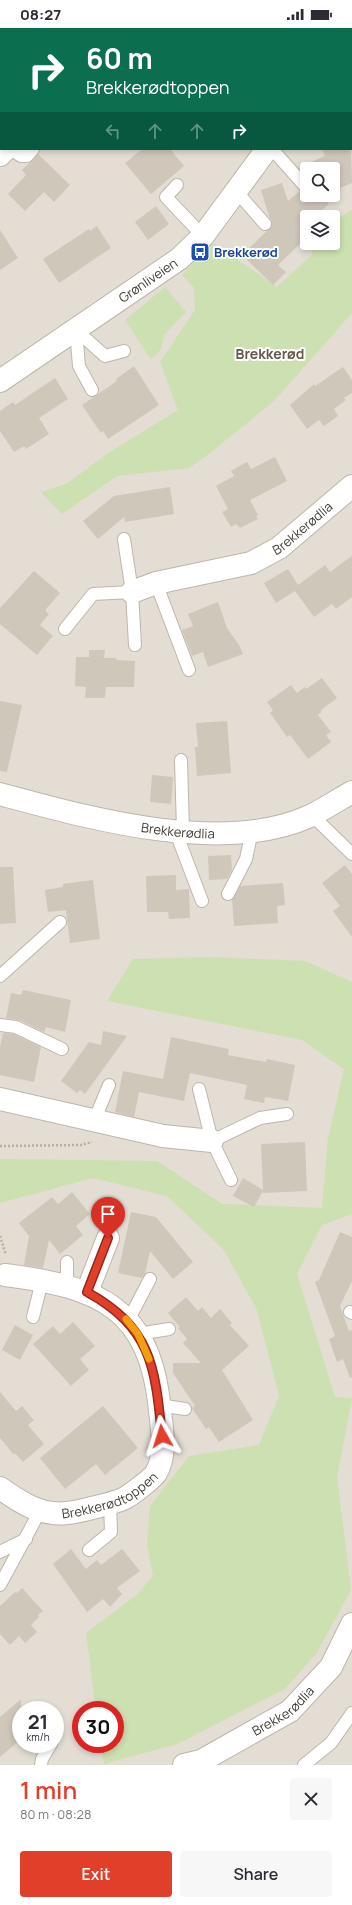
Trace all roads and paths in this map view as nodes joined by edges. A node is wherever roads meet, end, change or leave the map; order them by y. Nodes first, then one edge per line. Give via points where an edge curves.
1 (12, 150) edge
2 (32, 150) edge
3 (263, 151) edge
4 (300, 182) edge
5 (177, 185) dead end
6 (236, 191) junction
7 (265, 224) dead end
8 (202, 236) junction
9 (76, 330) junction
10 (124, 351) dead end
11 (0, 381) edge
12 (92, 390) dead end
13 (352, 486) edge
14 (124, 539) dead end
15 (156, 584) junction
16 (132, 592) junction
17 (65, 629) dead end
18 (135, 645) dead end
19 (190, 670) dead end
20 (181, 760) dead end
21 (352, 792) edge
22 (0, 794) edge
23 (309, 816) junction
24 (179, 830) junction
25 (252, 831) junction
26 (352, 854) edge
27 (228, 894) dead end
28 (202, 901) dead end
29 (60, 922) dead end
30 (0, 976) edge
31 (0, 1025) edge
32 (62, 1049) dead end
33 (109, 1085) dead end
34 (199, 1089) dead end
35 (0, 1099) edge
36 (286, 1114) dead end
37 (104, 1123) junction
38 (212, 1141) junction
39 (0, 1146) edge
40 (231, 1180) dead end
41 (108, 1238) dead end
42 (67, 1262) dead end
43 (3, 1276) edge
44 (150, 1279) dead end
45 (42, 1281) junction
46 (77, 1289) junction
47 (34, 1317) dead end
48 (133, 1327) junction
49 (169, 1329) dead end
50 (159, 1405) junction
51 (185, 1409) dead end
52 (0, 1488) edge
53 (110, 1502) junction
54 (40, 1511) junction
55 (26, 1539) junction
56 (89, 1550) dead end
57 (0, 1552) edge
58 (0, 1585) edge
59 (352, 1624) edge
60 (352, 1712) edge
61 (45, 1753) edge
62 (41, 1765) edge
63 (184, 1765) edge
64 (304, 1765) edge

1 - 2 lane via 21,156 27,156
3 - 4 lane
3 - 6 street, Grønliveien
5 - 8 lane via 166,197
6 - 7 lane
6 - 8 street, Grønliveien
8 - 9 street, Grønliveien via 179,259
9 - 10 lane via 105,356
9 - 11 street, Grønliveien
9 - 12 lane via 79,366
13 - 15 street, Brekkerødlia via 279,548 251,563
14 - 16 lane
15 - 16 street, Brekkerødlia
15 - 19 lane
16 - 17 lane via 93,594
16 - 18 lane
20 - 24 lane
21 - 23 street, Brekkerødlia
22 - 24 street, Brekkerødlia via 138,826
23 - 25 street, Brekkerødlia via 279,826
23 - 26 lane via 319,822
24 - 25 street, Brekkerødlia via 218,834
24 - 28 lane
25 - 27 lane via 246,858
29 - 30 lane
31 - 32 lane via 16,1027
33 - 37 lane
34 - 38 lane
35 - 37 street
36 - 38 lane via 260,1118
37 - 38 street via 163,1136
37 - 39 path via 101,1140 81,1145
38 - 40 lane
41 - 46 street
42 - 46 lane
43 - 45 street, Brekkerødtoppen
44 - 48 lane
45 - 46 street, Brekkerødtoppen
45 - 47 lane
46 - 48 street, Brekkerødtoppen via 108,1303
48 - 49 lane
48 - 50 street, Brekkerødtoppen via 146,1349
50 - 51 lane
50 - 53 street, Brekkerødtoppen via 164,1451 155,1474 124,1498
52 - 54 street, Brekkerødtoppen
53 - 54 street, Brekkerødtoppen via 67,1513
53 - 56 lane via 111,1532
54 - 55 lane
55 - 57 lane
55 - 58 lane
59 - 63 street, Brekkerødlia via 331,1667 290,1710 201,1761
60 - 64 lane via 331,1743
61 - 62 lane

